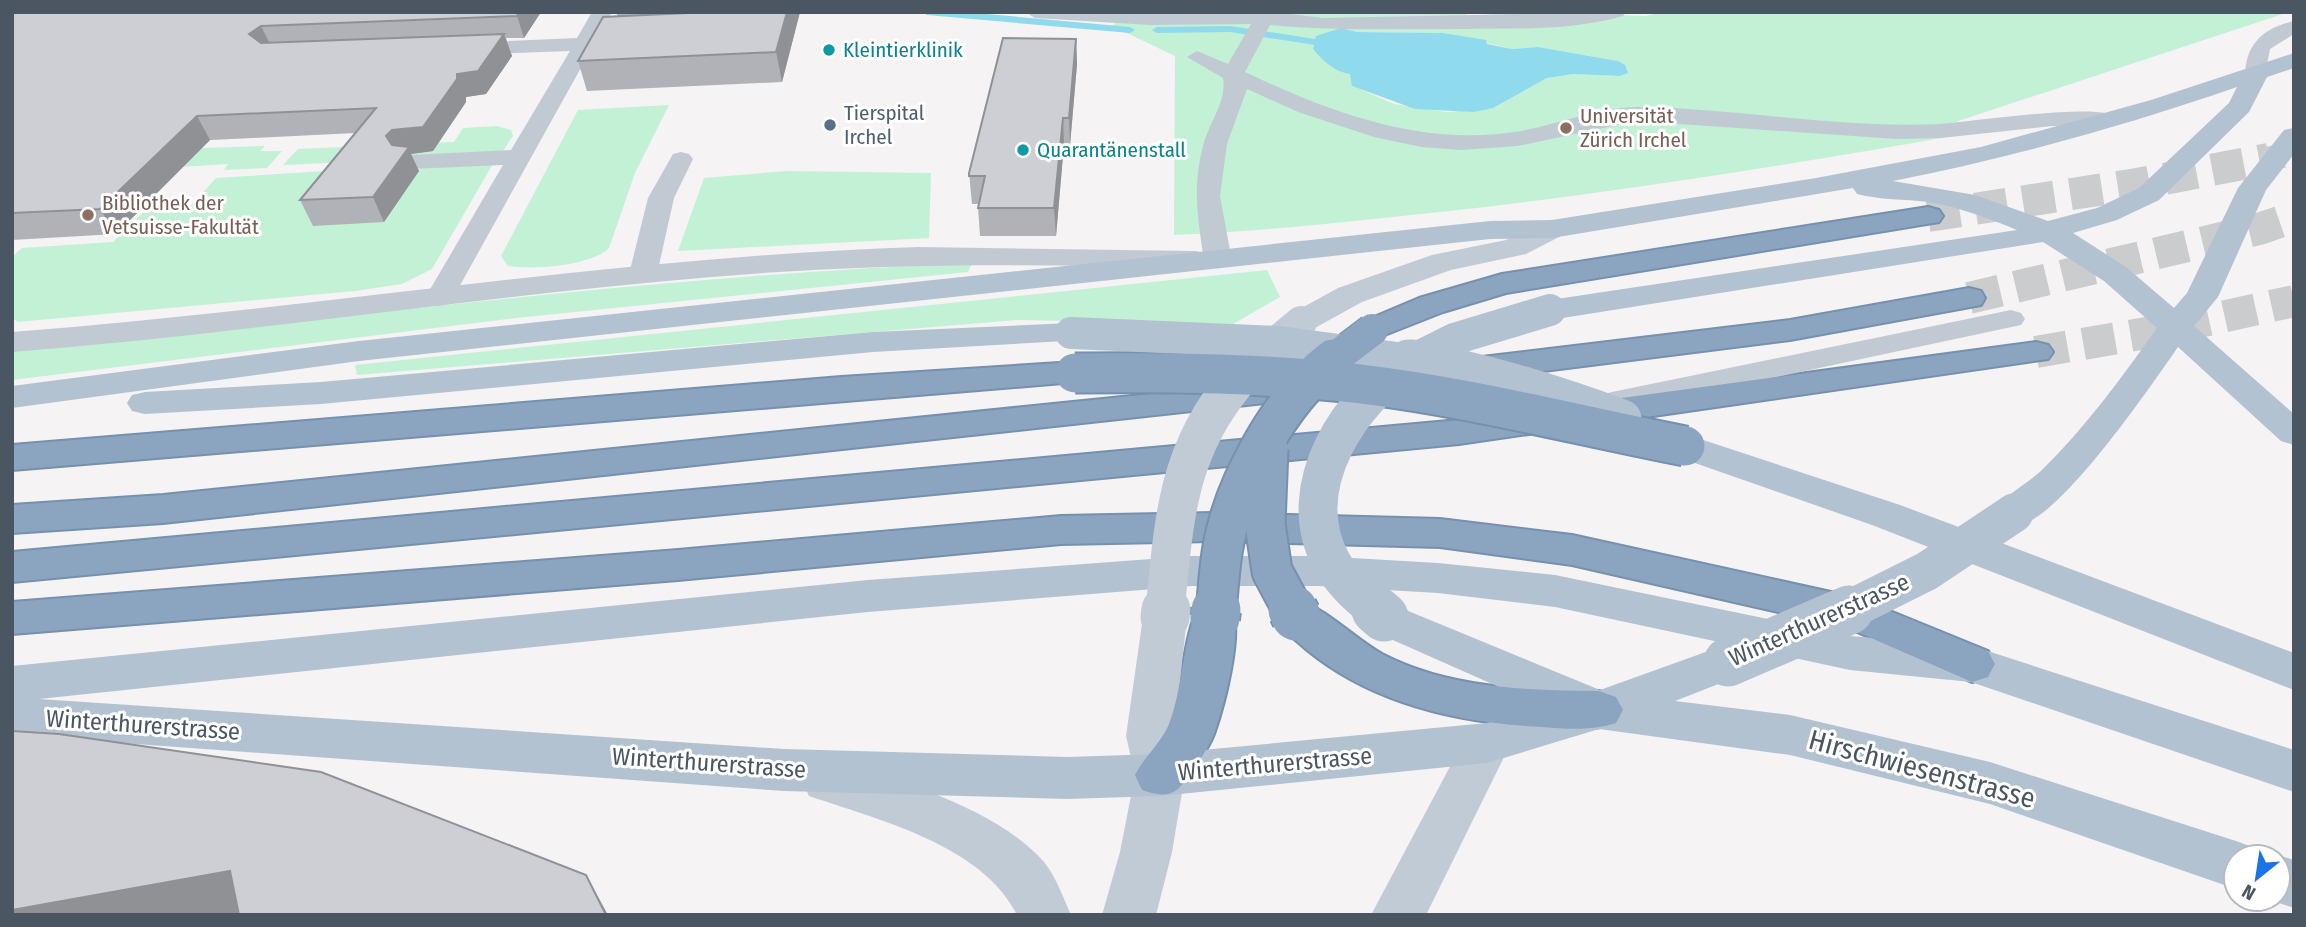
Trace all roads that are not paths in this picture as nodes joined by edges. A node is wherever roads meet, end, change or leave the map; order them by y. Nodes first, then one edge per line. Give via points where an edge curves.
1 (602, 12) edge
2 (1035, 12) edge
3 (1616, 12) edge
4 (1262, 20) edge
5 (2294, 27) edge
6 (613, 37) edge
7 (585, 41) junction
8 (446, 49) edge
9 (1197, 57) dead end
10 (2294, 60) edge
11 (1235, 72) junction
12 (2256, 75) junction
13 (2109, 119) junction
14 (2292, 139) tunnel mouth
15 (520, 157) junction
16 (681, 159) dead end
17 (411, 162) edge
18 (1816, 187) junction
19 (1928, 216) tunnel mouth
20 (1552, 229) junction
21 (2035, 235) junction
22 (1218, 261) junction
23 (643, 274) junction
24 (439, 298) junction
25 (1969, 298) tunnel mouth
26 (2011, 318) dead end
27 (2176, 326) junction
28 (12, 342) edge
29 (2036, 352) tunnel mouth
30 (12, 397) edge
31 (12, 411) edge
32 (1458, 432) junction
33 (2294, 433) edge
34 (1268, 440) junction
35 (1685, 446) junction
36 (12, 458) edge
37 (12, 519) edge
38 (12, 567) edge
39 (12, 618) edge
40 (1972, 664) junction
41 (2294, 672) edge
42 (12, 684) edge
43 (1600, 710) junction
44 (12, 716) edge
45 (1487, 743) junction
46 (784, 770) junction
47 (2294, 771) edge
48 (1160, 775) junction
49 (2222, 860) edge
50 (1044, 915) edge
51 (1129, 915) edge
52 (1398, 915) edge

1 - 7 lane
2 - 4 lane
3 - 4 lane via 1592,19 1492,23
4 - 11 lane
5 - 12 lane via 2265,40 2255,57
6 - 7 lane
7 - 8 lane
7 - 15 lane
9 - 11 lane
10 - 12 main road
11 - 13 lane via 1321,113 1381,132 1447,142 1501,141 1636,114 1896,132 2052,118
11 - 22 lane via 1236,91 1215,144 1207,196
12 - 13 main road
12 - 21 main road via 2240,107 2149,194 2107,214
13 - 18 main road via 1999,151
14 - 27 main road, Winterthurerstrasse via 2252,188 2202,297
15 - 17 lane
15 - 24 lane
16 - 23 lane via 661,198
18 - 20 main road
18 - 21 main road via 1875,188 1933,196 1984,208
19 - 34 highway, bridge via 1502,284 1431,305 1372,330 1311,374
20 - 22 main road via 1490,230
20 - 48 street, bridge via 1515,247 1444,262 1350,295 1273,341 1241,371 1218,402 1195,445 1178,496 1150,736
21 - 27 main road via 2113,273
21 - 43 main road, bridge via 1550,310 1469,333 1425,352 1388,375 1361,401 1338,435 1324,473 1319,510 1326,550 1346,585 1384,617
22 - 23 street via 1051,254 900,257
22 - 30 main road via 510,334
23 - 24 street
24 - 28 street
25 - 37 highway via 1790,330 1222,399 163,509
26 - 32 lane
27 - 33 main road
27 - 43 main road, Winterthurerstrasse, bridge via 2131,389 2055,480 2014,513 1927,571 1826,622
29 - 32 highway
31 - 35 main road, bridge via 321,393 873,342 1071,333 1164,334 1292,342 1449,367 1617,417
32 - 38 highway
34 - 43 highway, bridge via 1265,524 1272,571 1296,616 1344,655 1451,700 1518,709
34 - 48 highway, bridge via 1246,475 1231,516 1222,550 1208,666 1190,734
35 - 36 highway, bridge via 1403,390 1281,376 1169,372 1075,373 827,389
35 - 41 main road via 1886,515
39 - 40 highway via 1061,530 1213,527 1440,533 1572,550 1857,614
40 - 42 main road via 1850,653 1555,591 1318,571 1192,571 854,597
40 - 47 main road
43 - 45 main road, Winterthurerstrasse
43 - 49 main road, Hirschwiesenstrasse via 1790,735 1977,780
44 - 46 main road, Winterthurerstrasse
45 - 48 main road, Winterthurerstrasse
45 - 52 street
46 - 48 main road, Winterthurerstrasse via 1067,778
46 - 50 street via 871,792 961,831 1024,878
48 - 51 street

